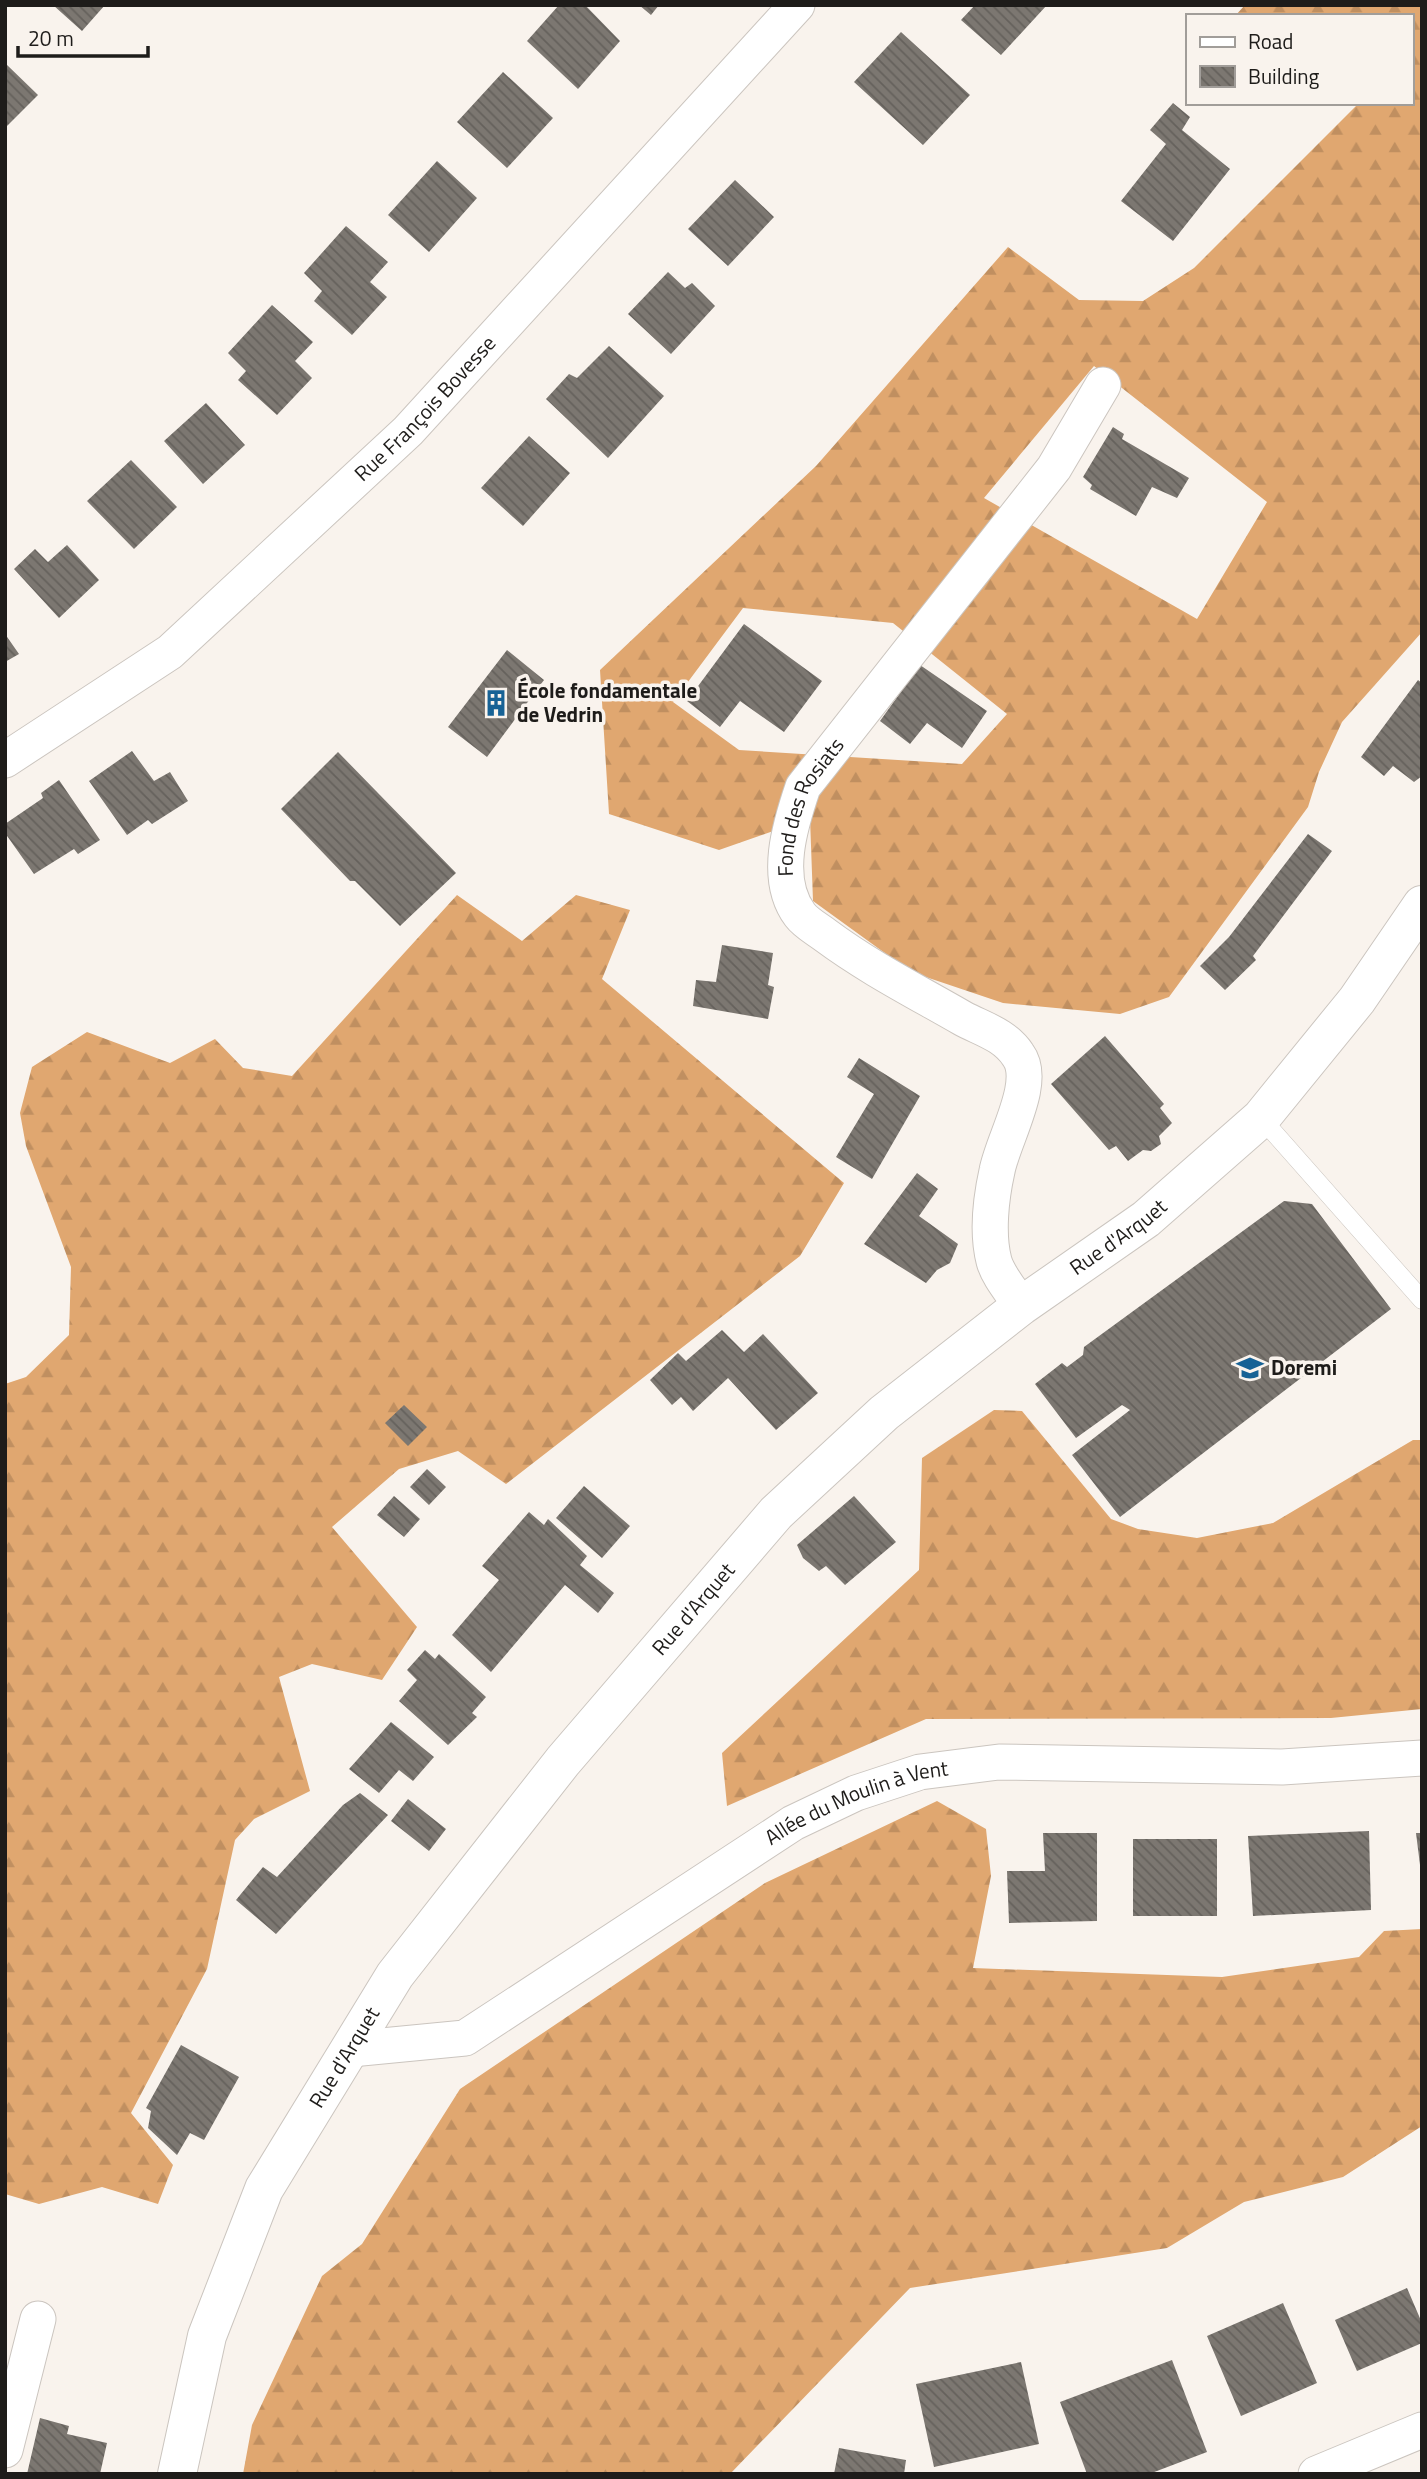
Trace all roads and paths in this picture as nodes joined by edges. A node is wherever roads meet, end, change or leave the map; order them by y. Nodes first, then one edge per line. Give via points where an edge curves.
1 (797, 5) edge
2 (1104, 386) dead end
3 (5, 760) edge
4 (1422, 905) edge
5 (1261, 1118) junction
6 (1422, 1300) edge
7 (1021, 1306) junction
8 (1422, 1758) edge
9 (351, 2049) junction
10 (38, 2319) dead end
11 (1422, 2430) edge
12 (5, 2450) edge
13 (177, 2474) edge
14 (1316, 2474) edge

1 - 3 street, Rue François Bovesse via 408,431 170,652
2 - 7 street, Fond des Rosiats via 1054,468 803,787 790,823 786,872 801,917 853,956 1000,1035 1020,1056 1026,1076 1023,1097 996,1172 991,1232 994,1263
4 - 5 street, Rue d'Arquet via 1357,1000
5 - 6 lane
5 - 7 street, Rue d'Arquet via 1146,1219
7 - 9 street, Rue d'Arquet via 884,1413 776,1513 563,1761 396,1975
8 - 9 street, Allée du Moulin à Vent via 1282,1768 999,1762 920,1772 856,1793 793,1823 465,2038
9 - 13 street, Rue d'Arquet via 264,2189 207,2336
10 - 12 street
11 - 14 street

